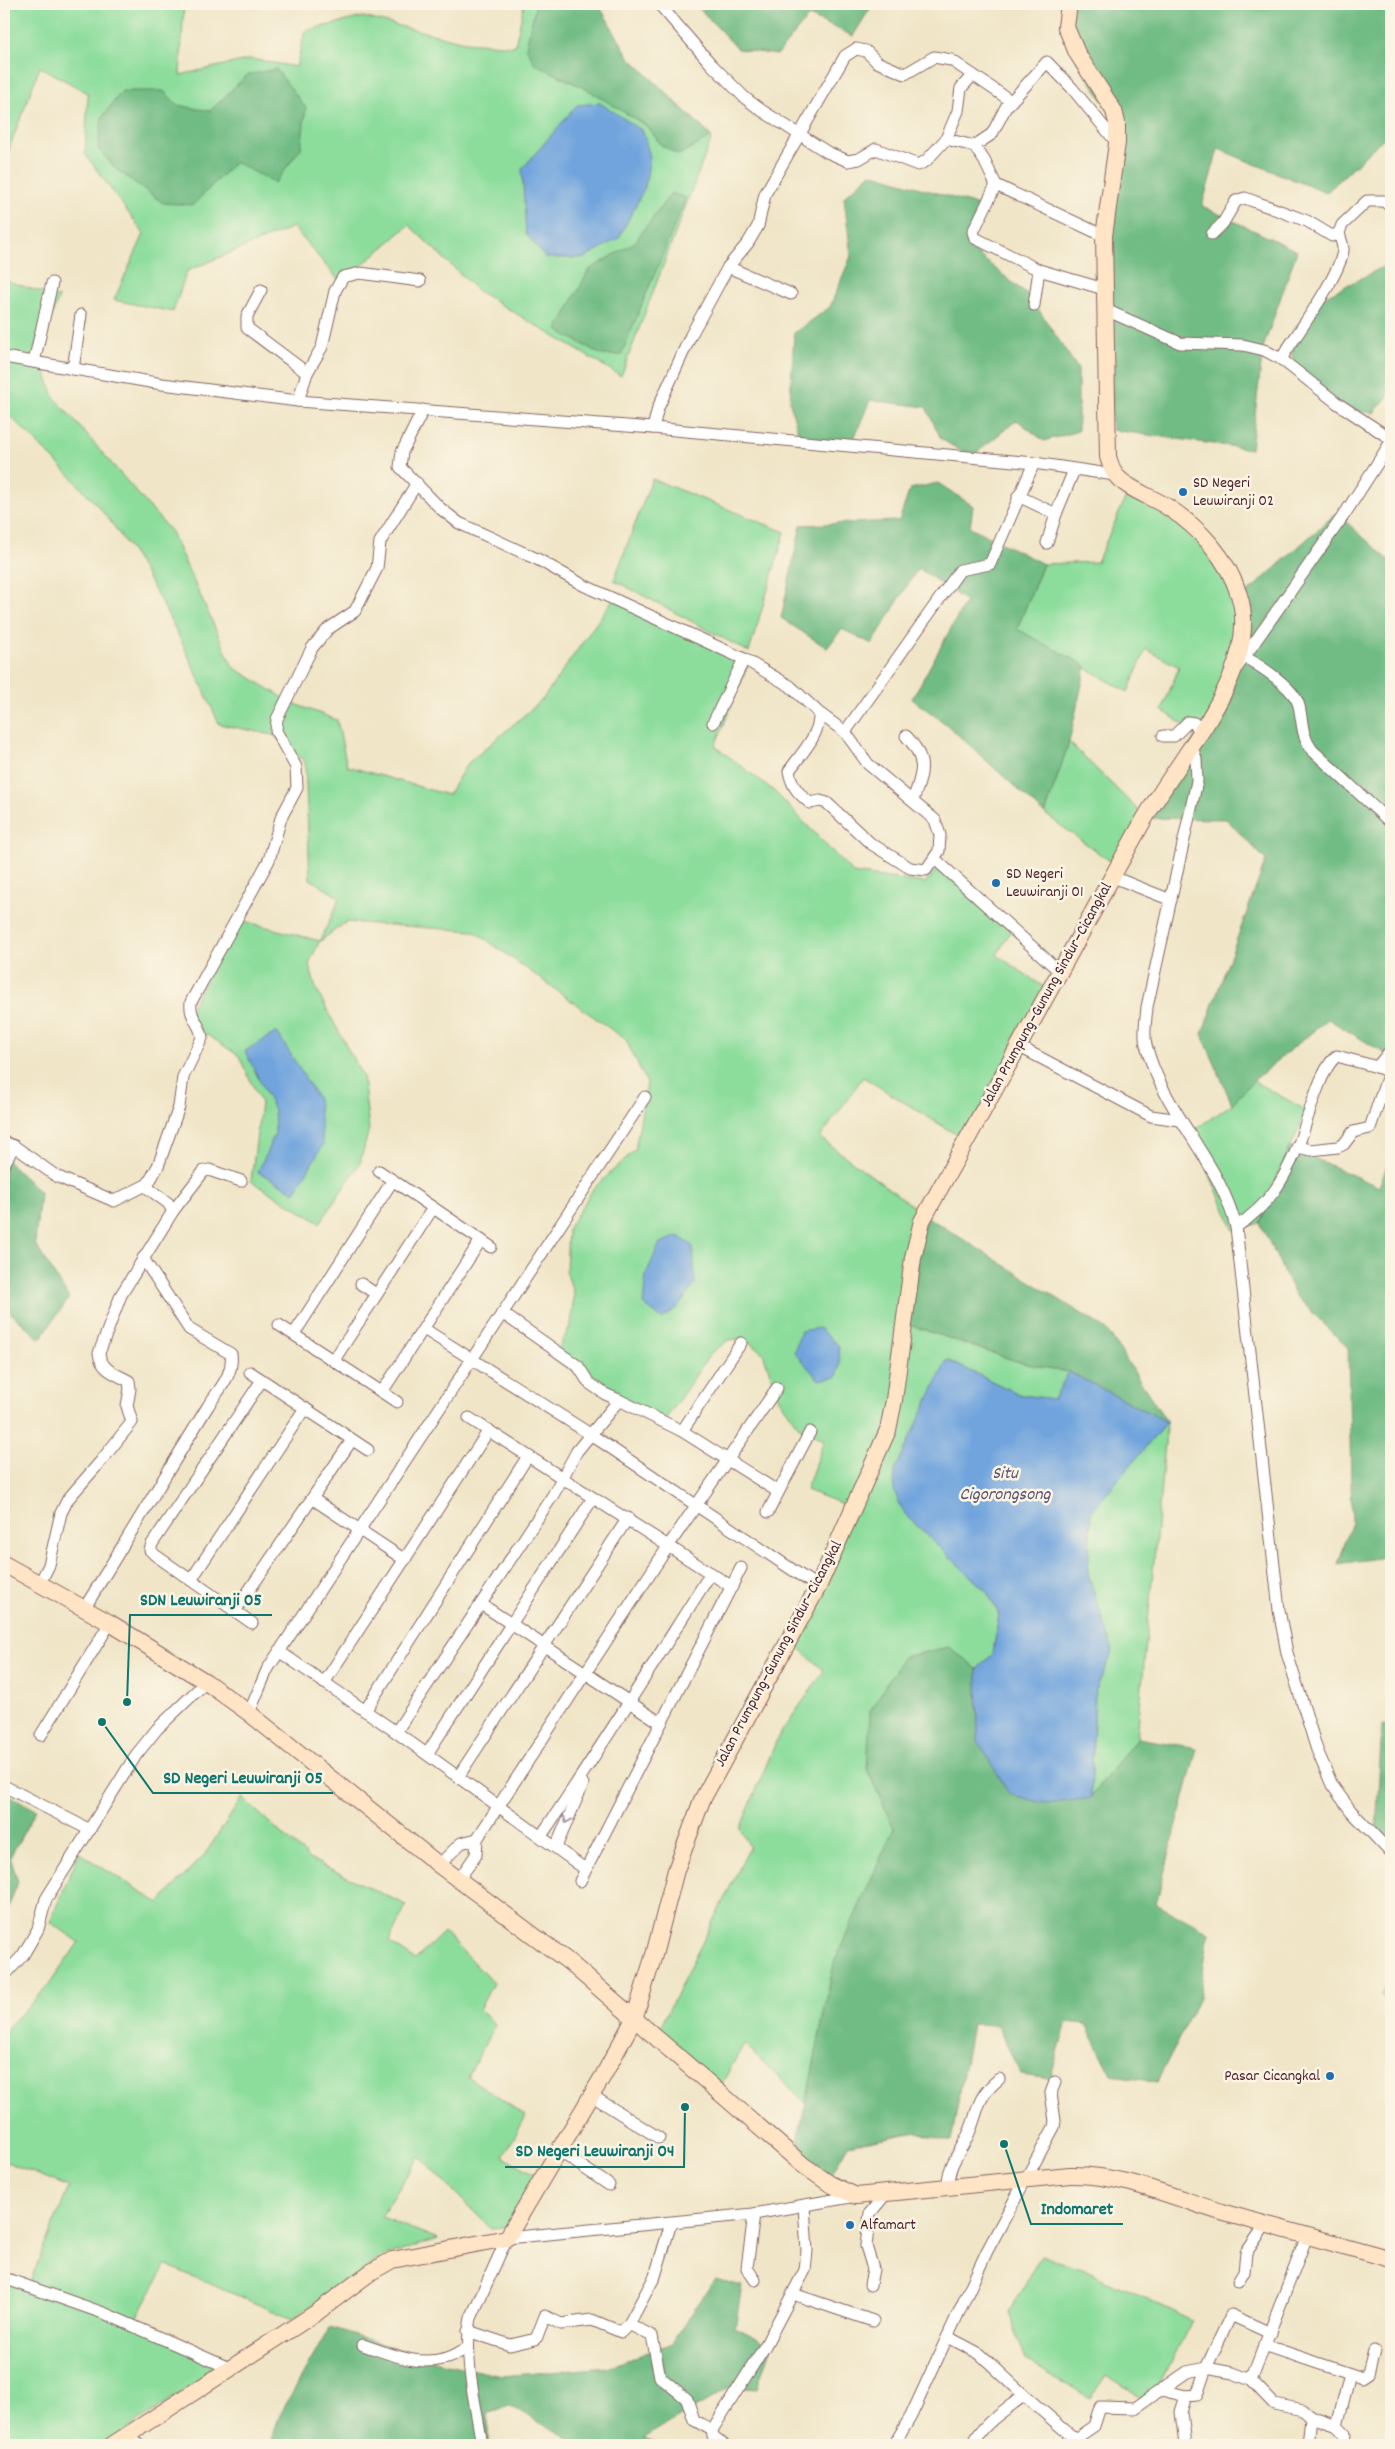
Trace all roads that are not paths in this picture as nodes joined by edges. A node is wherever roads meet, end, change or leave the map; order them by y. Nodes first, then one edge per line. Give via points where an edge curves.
1 (659, 4) edge
2 (1069, 4) edge
3 (973, 75) junction
4 (1011, 101) junction
5 (800, 133) junction
6 (946, 139) junction
7 (1117, 144) junction
8 (974, 146) junction
9 (996, 185) junction
10 (1391, 207) edge
11 (1339, 233) junction
12 (1212, 234) dead end
13 (1104, 236) junction
14 (728, 267) junction
15 (1039, 270) junction
16 (420, 281) dead end
17 (52, 283) dead end
18 (1104, 289) junction
19 (261, 290) dead end
20 (791, 294) dead end
21 (1034, 305) dead end
22 (1106, 310) junction
23 (81, 315) dead end
24 (4, 357) edge
25 (1280, 359) junction
26 (34, 362) junction
27 (74, 369) junction
28 (307, 373) junction
29 (298, 401) junction
30 (422, 410) junction
31 (652, 428) junction
32 (1391, 441) edge
33 (1034, 463) junction
34 (1074, 470) junction
35 (1115, 475) junction
36 (417, 483) junction
37 (1018, 496) junction
38 (1056, 514) junction
39 (1047, 544) dead end
40 (1245, 657) junction
41 (744, 658) junction
42 (1230, 678) junction
43 (819, 713) junction
44 (713, 723) dead end
45 (844, 732) junction
46 (1202, 732) junction
47 (906, 736) dead end
48 (1163, 736) dead end
49 (1192, 748) junction
50 (913, 800) junction
51 (1391, 823) edge
52 (935, 859) junction
53 (1113, 877) junction
54 (1171, 900) junction
55 (1060, 971) junction
56 (1018, 1046) junction
57 (1391, 1050) edge
58 (1377, 1067) junction
59 (645, 1097) dead end
60 (1180, 1120) junction
61 (9, 1144) edge
62 (1298, 1147) junction
63 (4, 1164) edge
64 (379, 1171) dead end
65 (393, 1180) junction
66 (241, 1181) dead end
67 (148, 1184) junction
68 (433, 1208) junction
69 (173, 1211) junction
70 (1236, 1227) junction
71 (481, 1240) junction
72 (491, 1247) dead end
73 (143, 1258) junction
74 (361, 1284) dead end
75 (376, 1294) junction
76 (502, 1313) junction
77 (279, 1325) dead end
78 (424, 1329) junction
79 (294, 1334) junction
80 (741, 1343) dead end
81 (334, 1360) junction
82 (472, 1360) junction
83 (250, 1372) dead end
84 (262, 1380) junction
85 (777, 1388) dead end
86 (382, 1392) junction
87 (619, 1400) junction
88 (397, 1402) dead end
89 (305, 1408) junction
90 (469, 1418) dead end
91 (488, 1430) junction
92 (682, 1431) junction
93 (810, 1432) dead end
94 (590, 1434) junction
95 (352, 1440) junction
96 (368, 1450) dead end
97 (528, 1456) junction
98 (728, 1461) junction
99 (562, 1477) junction
100 (777, 1491) junction
101 (593, 1498) junction
102 (313, 1499) junction
103 (696, 1505) junction
104 (768, 1512) dead end
105 (628, 1518) junction
106 (360, 1530) junction
107 (669, 1545) junction
108 (405, 1560) junction
109 (4, 1564) edge
110 (741, 1568) dead end
111 (711, 1572) junction
112 (191, 1580) junction
113 (39, 1585) junction
114 (732, 1586) junction
115 (818, 1587) junction
116 (481, 1604) junction
117 (84, 1610) junction
118 (235, 1611) junction
119 (110, 1623) junction
120 (252, 1623) dead end
121 (511, 1624) junction
122 (544, 1646) junction
123 (280, 1652) junction
124 (585, 1673) junction
125 (206, 1682) junction
126 (324, 1683) junction
127 (258, 1689) junction
128 (235, 1702) junction
129 (627, 1702) junction
130 (365, 1711) junction
131 (249, 1713) junction
132 (661, 1723) junction
133 (396, 1732) junction
134 (41, 1735) dead end
135 (427, 1754) junction
136 (592, 1762) junction
137 (458, 1777) junction
138 (4, 1786) edge
139 (498, 1806) junction
140 (90, 1830) junction
141 (541, 1836) junction
142 (477, 1839) junction
143 (556, 1847) junction
144 (1391, 1853) edge
145 (439, 1865) junction
146 (586, 1869) junction
147 (458, 1879) junction
148 (580, 1881) dead end
149 (4, 1976) edge
150 (634, 2019) junction
151 (999, 2079) dead end
152 (1056, 2082) dead end
153 (591, 2095) junction
154 (659, 2138) dead end
155 (558, 2150) junction
156 (1027, 2179) junction
157 (609, 2185) dead end
158 (948, 2187) junction
159 (885, 2195) junction
160 (856, 2196) junction
161 (804, 2206) junction
162 (754, 2214) junction
163 (671, 2222) junction
164 (1266, 2224) junction
165 (1307, 2236) junction
166 (507, 2238) junction
167 (1391, 2259) edge
168 (4, 2278) edge
169 (755, 2280) dead end
170 (1238, 2282) dead end
171 (870, 2285) dead end
172 (793, 2294) junction
173 (873, 2321) dead end
174 (629, 2324) junction
175 (468, 2331) junction
176 (1270, 2333) junction
177 (948, 2337) junction
178 (363, 2344) dead end
179 (1264, 2345) junction
180 (468, 2348) junction
181 (1374, 2351) dead end
182 (229, 2368) junction
183 (1206, 2368) junction
184 (1350, 2374) junction
185 (1251, 2380) junction
186 (1161, 2390) junction
187 (1025, 2396) junction
188 (1186, 2396) junction
189 (1311, 2417) junction
190 (1337, 2426) junction
191 (712, 2430) junction
192 (133, 2440) edge
193 (1075, 2442) edge
194 (112, 2445) edge
195 (482, 2445) edge
196 (724, 2445) edge
197 (896, 2445) edge
198 (973, 2445) edge
199 (1185, 2445) edge
200 (1308, 2445) edge
201 (1343, 2445) edge

1 - 5 street via 710,64 745,98
2 - 7 main road via 1066,27 1077,53 1114,111
3 - 4 street
3 - 5 street via 951,60 934,57 905,74 877,62 866,51 856,49 845,56
3 - 6 street via 961,88 958,111
4 - 7 street via 1047,62
4 - 8 street via 992,134
5 - 6 street via 827,152 848,160 859,159 876,149 918,165 926,161
5 - 14 street via 765,194 758,226
6 - 8 street
7 - 13 main road
8 - 9 street
9 - 13 street
9 - 15 street via 973,232 975,238
10 - 11 street via 1384,201 1367,201 1342,225
11 - 12 street via 1332,236 1307,221 1245,198 1236,201
11 - 25 street via 1344,249 1341,259 1327,287
13 - 18 main road
14 - 20 street
14 - 31 street via 691,335
15 - 18 street
15 - 21 street
16 - 28 street via 360,273 343,277 335,291 322,346
17 - 26 street
18 - 22 main road
19 - 28 street via 247,316 247,328
22 - 25 street via 1180,343 1243,345 1264,350
22 - 35 main road via 1108,457
23 - 27 street
24 - 26 street
25 - 32 street
26 - 27 street
27 - 29 street
28 - 29 street
29 - 30 street
30 - 31 street
30 - 36 street via 400,462 400,467
31 - 33 street
32 - 40 street
33 - 34 street
33 - 37 street
34 - 35 street
34 - 38 street
35 - 42 main road, Jalan Prumpung–Gunung Sindur–Cicangkal via 1170,509 1210,544 1226,566 1240,596 1243,622
36 - 41 street via 458,523
36 - 67 street via 380,542 377,568 356,611 328,629 312,648 277,719 276,732 296,767 297,788 281,818 269,860 191,1002 190,1013 202,1038 183,1077 179,1107 158,1166
37 - 38 street
37 - 45 street via 990,564 960,570
38 - 39 street
40 - 42 street
40 - 51 street via 1291,691 1299,704 1305,740 1312,750
41 - 43 street via 790,686
41 - 44 street
42 - 46 main road, Jalan Prumpung–Gunung Sindur–Cicangkal
43 - 45 street
43 - 52 street via 820,720 814,735 789,771 796,791 810,803 827,803 870,843 910,868 926,870
45 - 50 street via 868,764
46 - 48 street via 1194,723 1188,722 1174,736
46 - 49 main road, Jalan Prumpung–Gunung Sindur–Cicangkal
47 - 50 street via 917,747 923,772
49 - 53 main road, Jalan Prumpung–Gunung Sindur–Cicangkal via 1144,820
49 - 54 street via 1197,781
50 - 52 street via 938,826 940,835
52 - 55 street
53 - 54 street
53 - 55 main road, Jalan Prumpung–Gunung Sindur–Cicangkal
54 - 60 street via 1147,1007 1144,1035 1155,1071
55 - 56 main road, Jalan Prumpung–Gunung Sindur–Cicangkal
56 - 60 street via 1151,1116
56 - 115 main road, Jalan Prumpung–Gunung Sindur–Cicangkal via 922,1221 913,1258 888,1430
57 - 58 street
58 - 62 street via 1337,1056 1333,1059 1321,1081
58 - 62 street via 1389,1072 1370,1128 1353,1132 1338,1147 1311,1150
59 - 76 street
60 - 70 street via 1218,1180 1231,1206
61 - 63 street
61 - 67 street via 56,1176 114,1201
62 - 70 street via 1267,1203
64 - 65 street
65 - 68 street
65 - 79 street
66 - 69 street via 204,1170
67 - 69 street via 149,1189
68 - 71 street
68 - 75 street
69 - 73 street
70 - 144 street via 1279,1610 1287,1653 1317,1750 1332,1784 1351,1811
71 - 72 street
71 - 78 street
73 - 113 street via 121,1295 99,1353 104,1367 129,1381 127,1406 132,1422 68,1499 61,1513 49,1565
73 - 117 street via 189,1329 230,1354 232,1366
74 - 75 street
75 - 81 street
76 - 82 street
76 - 87 street via 578,1366 589,1383
77 - 79 street
78 - 82 street
78 - 86 street
79 - 81 street
80 - 92 street
81 - 86 street
82 - 94 street
82 - 106 street
83 - 84 street
84 - 89 street
84 - 112 street via 152,1544 150,1550 155,1556
85 - 98 street
86 - 88 street
87 - 92 street
87 - 94 street
89 - 95 street
89 - 112 street
90 - 91 street
91 - 97 street
91 - 108 street
92 - 98 street
93 - 100 street
94 - 99 street
94 - 103 street
95 - 96 street
95 - 102 street
97 - 99 street
97 - 130 street
98 - 100 street
98 - 103 street
99 - 101 street
99 - 116 street
100 - 104 street
101 - 105 street
101 - 121 street
102 - 106 street
102 - 118 street
103 - 107 street
103 - 115 street
105 - 107 street
105 - 122 street
106 - 108 street
106 - 123 street
107 - 111 street
107 - 124 street
108 - 126 street
109 - 113 main road
110 - 114 street
111 - 114 street
111 - 129 street
112 - 118 street
113 - 117 main road
114 - 132 street
115 - 150 main road, Jalan Prumpung–Gunung Sindur–Cicangkal via 702,1800 676,1870
116 - 121 street
116 - 133 street
117 - 119 main road
118 - 120 street
119 - 125 main road
119 - 134 street
121 - 122 street
121 - 135 street
122 - 124 street
122 - 137 street
123 - 126 street
123 - 127 street
124 - 129 street
124 - 139 street
125 - 128 main road
125 - 140 street via 157,1729 136,1755
126 - 130 street
127 - 128 street
127 - 131 street
128 - 131 main road
129 - 132 street
129 - 136 street
130 - 133 street
131 - 145 main road
132 - 146 street
133 - 135 street
135 - 137 street
136 - 141 street
136 -> 143 street
137 - 139 street
138 - 140 street
139 - 141 street
139 - 142 street
140 - 149 street via 46,1899 38,1930 23,1955
141 - 143 street
142 - 145 street via 461,1843
142 - 147 street via 476,1855
143 - 146 street
145 - 147 main road
146 - 148 street
147 - 150 main road via 569,1962
150 - 153 main road, Jalan Prumpung–Gunung Sindur–Cicangkal
150 - 160 main road via 803,2165 830,2184
151 - 158 street via 986,2090 979,2102 970,2133 950,2168
152 - 156 street via 1051,2093 1056,2121
153 - 154 street
153 - 155 main road, Jalan Prumpung–Gunung Sindur–Cicangkal
155 - 157 street
155 - 166 main road, Jalan Prumpung–Gunung Sindur–Cicangkal
156 - 158 main road
156 - 164 main road via 1070,2175 1121,2180
156 - 177 street via 987,2251
158 - 159 main road
159 - 160 main road
159 - 171 street via 870,2213 866,2246 873,2270
160 - 161 street
161 - 162 street
161 - 172 street via 807,2250 804,2270
162 - 163 street
162 - 169 street via 747,2268
163 - 166 street
163 - 174 street via 655,2276
164 - 165 main road
164 - 170 street via 1246,2253 1244,2272
165 - 167 main road
165 - 176 street
166 - 175 street
166 - 182 main road via 392,2260 316,2314
168 - 182 street via 106,2314
172 - 173 street
172 - 191 street via 765,2346
174 - 175 street via 621,2332 592,2320 561,2324 545,2316 536,2339 510,2345
174 - 191 street via 652,2336 660,2377 687,2400 694,2420
175 - 180 street
176 - 179 street
176 - 183 street via 1231,2315
177 - 187 street via 980,2354
177 - 197 street
178 - 180 street via 413,2362 425,2363 448,2358
179 - 184 street
179 - 185 street
180 - 195 street
181 - 184 street via 1366,2377
182 - 192 main road
183 - 185 street
183 - 186 street via 1187,2372
183 - 188 street via 1197,2395
184 - 190 street
185 - 189 street via 1274,2404 1304,2410
186 - 188 street
186 - 193 street via 1135,2408 1100,2407 1094,2426
187 - 193 street
187 - 198 street via 986,2425
188 - 199 street via 1181,2412
189 - 190 street
189 - 200 street
190 - 201 street via 1345,2434
191 - 196 street via 713,2436
192 - 194 main road

